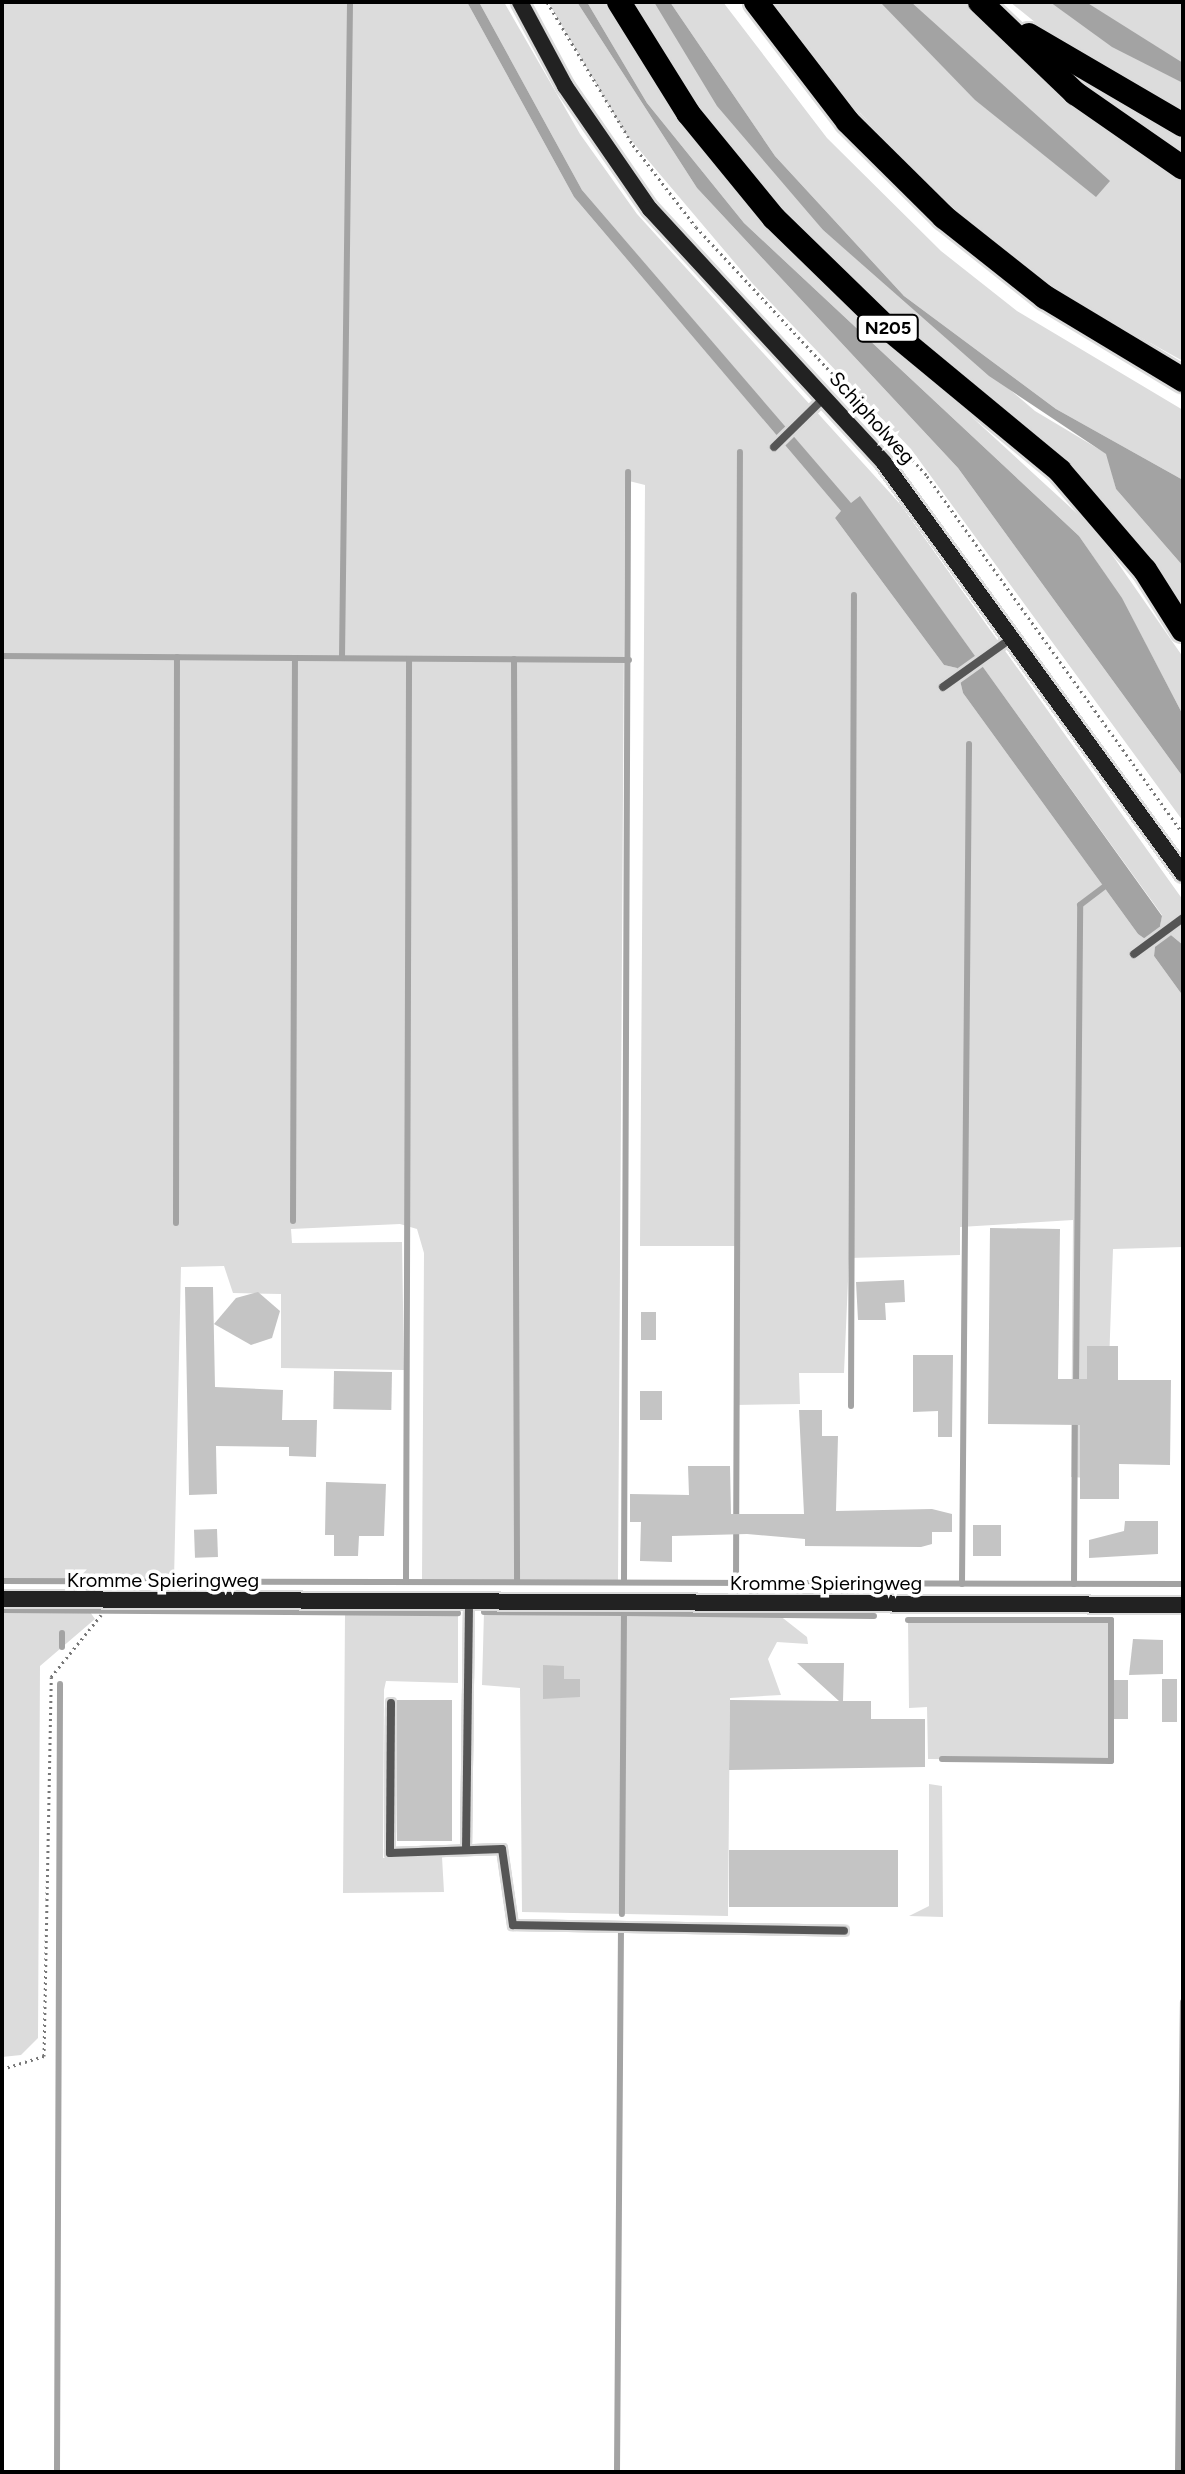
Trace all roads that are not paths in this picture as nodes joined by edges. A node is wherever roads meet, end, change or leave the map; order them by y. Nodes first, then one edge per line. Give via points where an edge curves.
1 (520, 2) edge
2 (619, 2) edge
3 (756, 2) edge
4 (982, 4) edge
5 (1183, 125) edge
6 (1183, 168) edge
7 (1183, 380) edge
8 (823, 399) junction
9 (777, 444) dead end
10 (1183, 630) edge
11 (1013, 637) junction
12 (943, 687) dead end
13 (1183, 874) edge
14 (1183, 918) edge
15 (1134, 954) dead end
16 (2, 1599) edge
17 (469, 1601) junction
18 (1183, 1605) edge
19 (391, 1703) dead end
20 (466, 1850) junction
21 (844, 1931) dead end

1 - 8 street, Schipholweg via 565,86 650,209
2 - 10 highway, N205 via 688,113 774,218 873,316 1060,471 1145,570
3 - 7 highway via 848,122 944,217 1056,304
4 - 5 highway
4 - 6 highway via 1075,93
8 - 9 lane
8 - 11 street, Schipholweg via 884,463
11 - 12 lane
11 - 13 street, Schipholweg
14 - 15 lane
16 - 17 street, Kromme Spieringweg
17 - 18 street, Kromme Spieringweg
17 - 20 lane
19 - 20 lane via 390,1853
20 - 21 lane via 502,1849 513,1925

